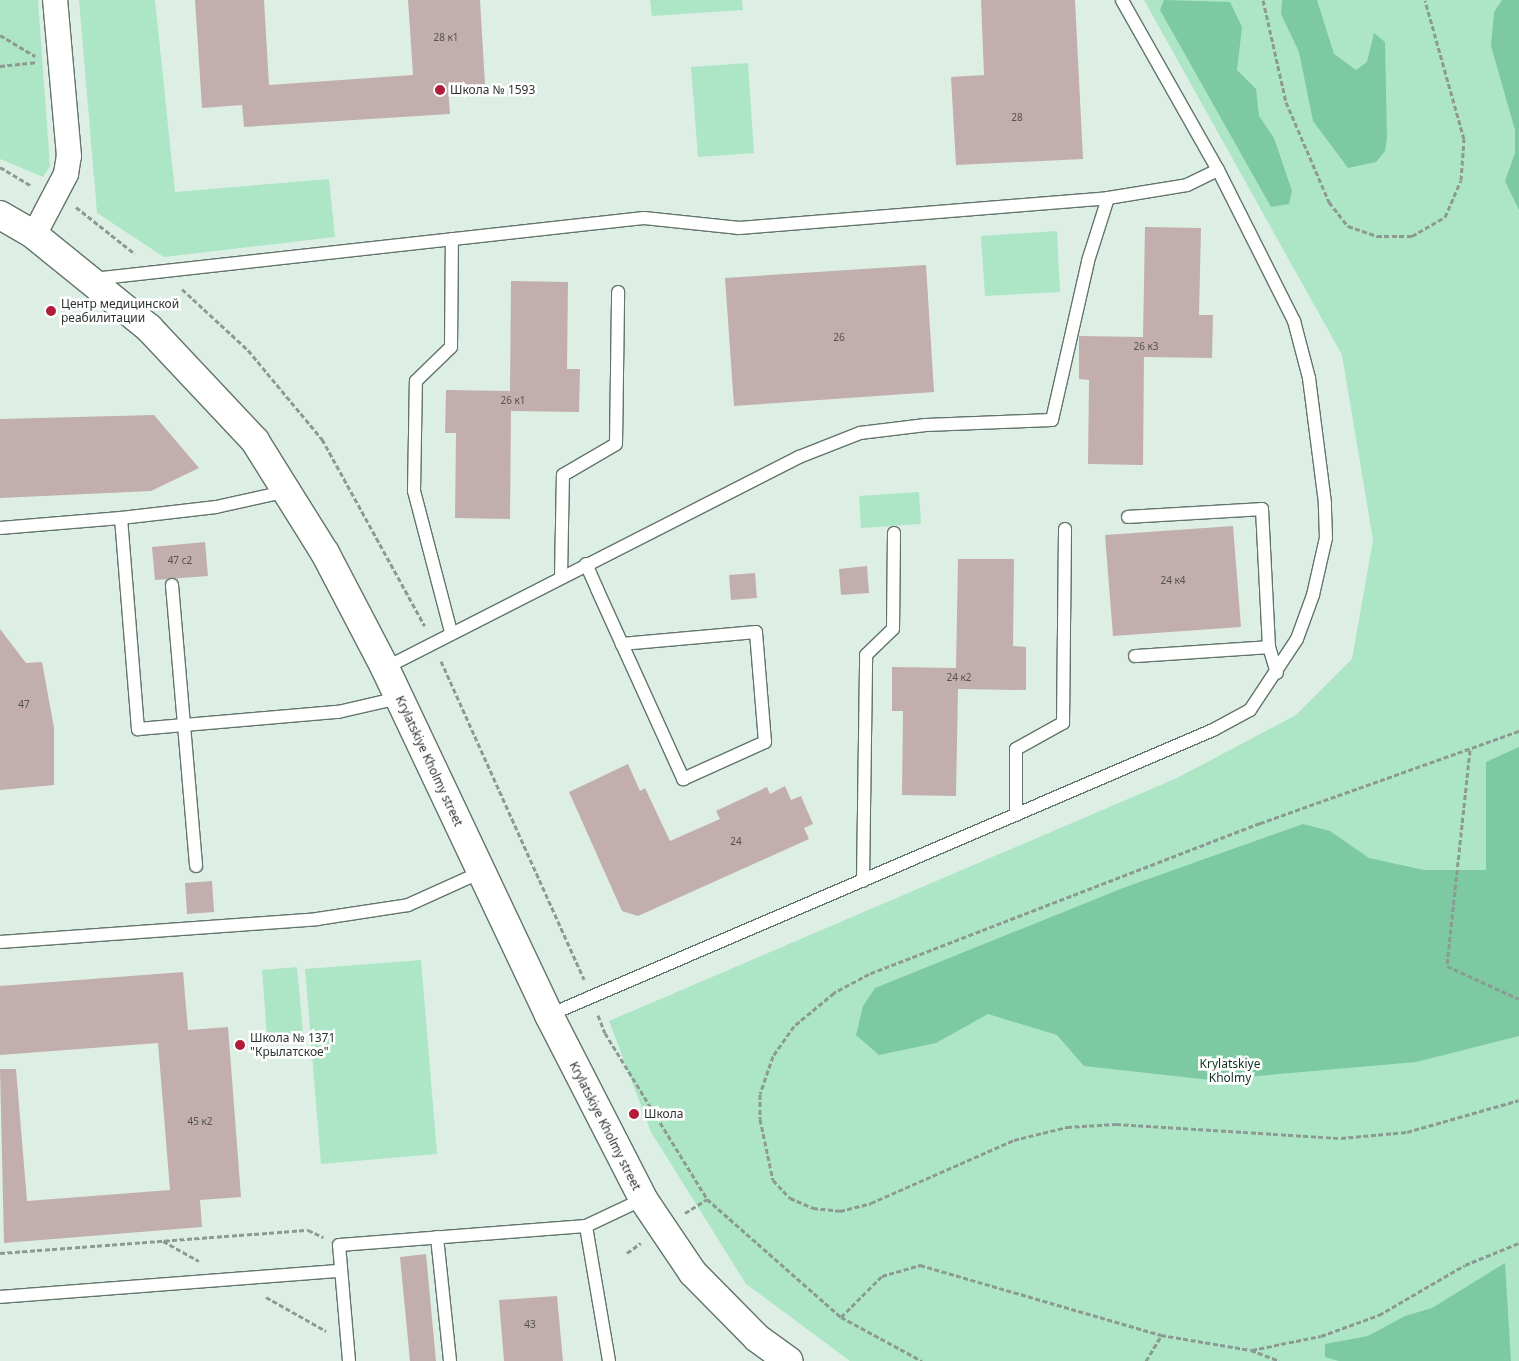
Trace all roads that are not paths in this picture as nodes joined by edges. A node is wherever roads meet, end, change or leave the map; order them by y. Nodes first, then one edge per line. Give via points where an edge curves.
1 (55, 0) edge
2 (1122, 0) edge
3 (1218, 170) junction
4 (1108, 198) junction
5 (0, 215) edge
6 (34, 235) junction
7 (452, 240) junction
8 (92, 279) junction
9 (618, 292) dead end
10 (288, 491) junction
11 (121, 518) junction
12 (1128, 518) dead end
13 (0, 528) edge
14 (1065, 529) dead end
15 (894, 533) dead end
16 (586, 564) junction
17 (562, 577) junction
18 (172, 585) dead end
19 (451, 632) junction
20 (622, 644) junction
21 (1269, 647) junction
22 (1135, 656) dead end
23 (385, 668) junction
24 (1277, 673) junction
25 (399, 698) junction
26 (184, 725) junction
27 (1016, 815) junction
28 (196, 866) dead end
29 (481, 872) junction
30 (863, 881) junction
31 (0, 942) edge
32 (549, 1015) junction
33 (643, 1200) junction
34 (586, 1226) junction
35 (437, 1237) junction
36 (341, 1271) junction
37 (0, 1297) edge
38 (349, 1361) edge
39 (450, 1361) edge
40 (609, 1361) edge
41 (789, 1361) edge

1 - 6 street via 69,156 66,174
2 - 3 lane
3 - 4 lane via 1187,184
3 - 24 lane via 1294,321 1309,378 1326,503 1326,538 1313,595
4 - 7 lane via 739,228 644,218
4 - 16 lane via 1088,261 1052,420 926,424 860,432 799,457
5 - 6 street, Krylatskiye Kholmy street
6 - 8 street, Krylatskiye Kholmy street
7 - 8 lane
7 - 19 lane via 451,347 416,381 414,491
8 - 10 street, Krylatskiye Kholmy street via 149,328 225,404
9 - 17 lane via 616,444 563,475
10 - 11 lane via 216,507
10 - 23 street, Krylatskiye Kholmy street
11 - 13 lane
11 - 26 lane via 138,729
12 - 21 lane via 1262,509
14 - 27 lane via 1063,723 1016,749
15 - 30 lane via 893,629 866,655
16 - 17 lane
16 - 20 lane
17 - 19 lane
18 - 26 lane
19 - 23 lane
20 - 20 lane via 683,779 765,742 756,632
21 - 22 lane
21 - 24 lane
23 - 25 street, Krylatskiye Kholmy street
24 - 27 lane via 1250,710 1213,730
25 - 26 lane via 338,712
25 - 29 street, Krylatskiye Kholmy street
26 - 28 lane
27 - 30 lane
29 - 31 lane via 422,901 326,918
29 - 32 street, Krylatskiye Kholmy street
30 - 32 lane
32 - 33 street, Krylatskiye Kholmy street
33 - 34 lane
33 - 41 street, Krylatskiye Kholmy street via 693,1273 757,1338
34 - 35 lane
34 - 40 lane
35 - 36 lane via 339,1245
35 - 39 lane
36 - 37 lane
36 - 38 lane

